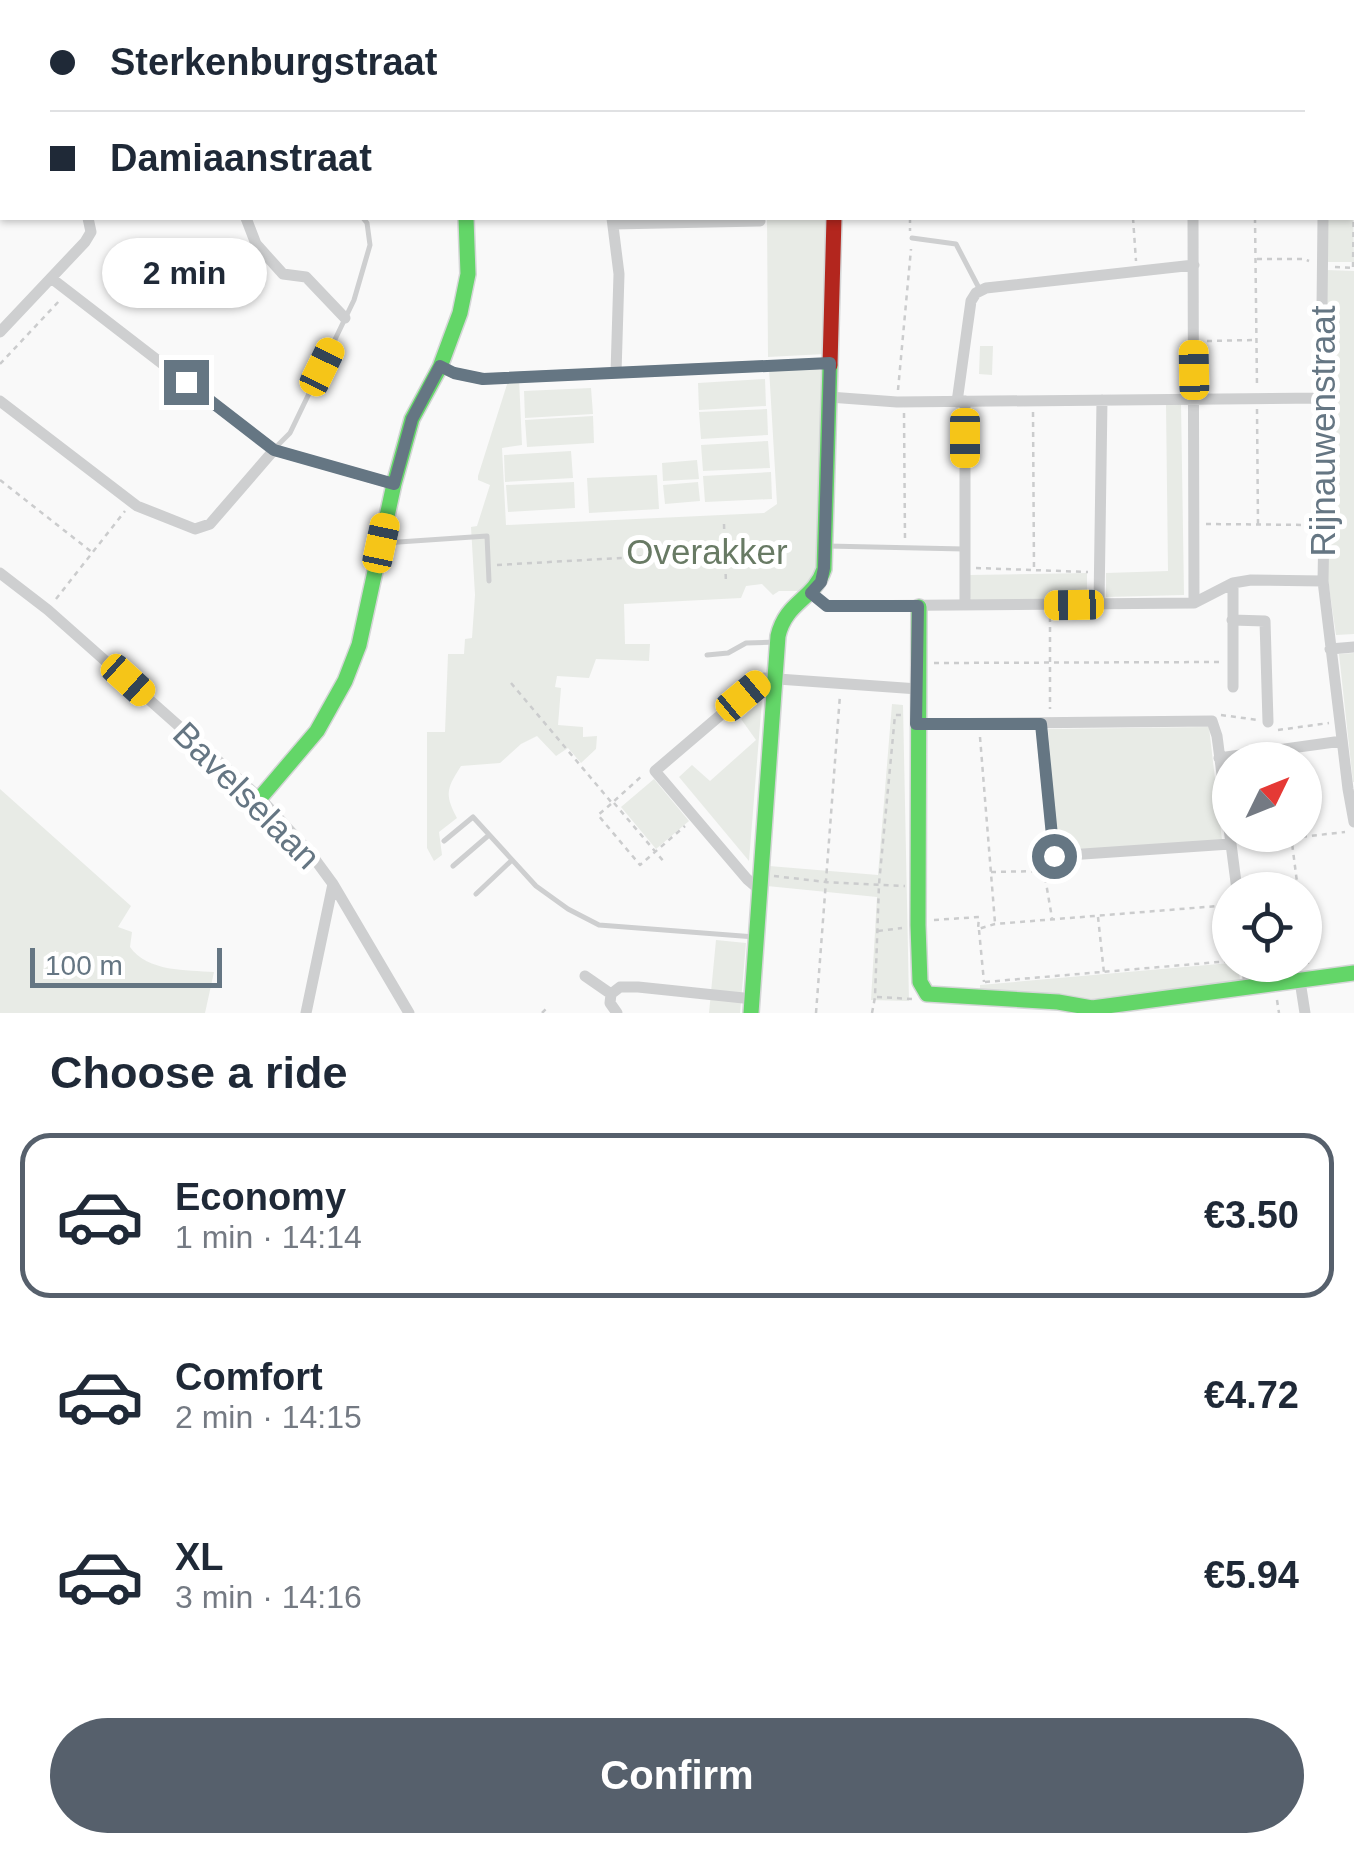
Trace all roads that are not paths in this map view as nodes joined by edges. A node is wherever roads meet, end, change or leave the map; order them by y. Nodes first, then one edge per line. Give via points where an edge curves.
1 (88, 220) edge
2 (247, 220) edge
3 (364, 220) edge
4 (466, 220) edge
5 (834, 220) edge
6 (1193, 220) edge
7 (1322, 220) edge
8 (612, 221) edge
9 (760, 222) dead end
10 (912, 238) road end
11 (1194, 265) junction
12 (52, 278) junction
13 (980, 290) junction
14 (346, 318) junction
15 (0, 332) edge
16 (830, 363) junction
17 (440, 366) junction
18 (616, 373) junction
19 (829, 397) junction
20 (1194, 398) junction
21 (1320, 398) junction
22 (1102, 400) junction
23 (0, 401) edge
24 (961, 402) junction
25 (274, 450) junction
26 (394, 484) junction
27 (381, 543) junction
28 (824, 546) junction
29 (964, 550) junction
30 (0, 572) edge
31 (489, 581) dead end
32 (1323, 581) junction
33 (1234, 583) junction
34 (811, 593) junction
35 (1194, 603) junction
36 (1099, 604) junction
37 (965, 605) junction
38 (918, 606) junction
39 (1232, 620) junction
40 (779, 642) junction
41 (1354, 646) edge
42 (1330, 649) junction
43 (707, 654) dead end
44 (774, 679) junction
45 (1232, 686) dead end
46 (918, 689) junction
47 (917, 719) junction
48 (1268, 722) dead end
49 (1045, 724) junction
50 (1342, 741) junction
51 (1217, 742) edge
52 (1322, 744) edge
53 (1351, 788) edge
54 (260, 798) junction
55 (1354, 822) edge
56 (489, 835) junction
57 (444, 841) dead end
58 (1212, 845) edge
59 (512, 860) junction
60 (453, 866) dead end
61 (762, 883) junction
62 (333, 884) junction
63 (476, 894) dead end
64 (757, 936) junction
65 (1354, 973) edge
66 (585, 976) dead end
67 (1322, 978) edge
68 (1248, 982) edge
69 (1286, 982) edge
70 (1305, 982) edge
71 (1249, 986) junction
72 (611, 994) junction
73 (752, 1006) edge
74 (306, 1013) edge
75 (408, 1013) edge
76 (617, 1013) edge
77 (1305, 1013) edge

1 - 12 street via 91,232
2 - 14 street via 256,244 283,274 306,277
3 - 14 lane via 370,245
4 - 17 street via 468,274
5 - 16 street
6 - 11 street
7 - 21 street, Rijnauwenstraat
8 - 9 street
8 - 18 street
10 - 13 lane via 956,244
11 - 13 street
11 - 20 street
12 - 15 street
12 - 25 street
13 - 24 street via 972,301
14 - 25 lane via 290,433
16 - 18 street
16 - 19 street
17 - 18 street via 483,379
17 - 26 street via 412,419
19 - 24 street
19 - 28 street
20 - 21 street
20 - 22 street
20 - 35 street
21 - 32 street, Rijnauwenstraat
22 - 24 street
22 - 36 street
23 - 25 street via 132,501 194,529 210,524
24 - 29 street
25 - 26 street
26 - 27 street
27 - 31 lane via 488,536
27 - 54 street via 345,681 316,730
28 - 29 lane
28 - 34 street via 821,582
29 - 37 street
30 - 54 street, Bavelselaan
32 - 33 street
32 - 42 street, Rijnauwenstraat
33 - 35 street
33 - 39 street
34 - 38 street via 827,606
34 - 40 street via 784,618
35 - 36 street
36 - 37 street
37 - 38 street
38 - 46 street
39 - 45 street
39 - 48 street via 1265,621
40 - 43 lane
40 - 44 street
41 - 42 street
42 - 50 street, Rijnauwenstraat
44 - 46 street
44 - 61 street
44 - 61 street via 764,678 655,771 747,879
46 - 47 street
47 - 49 street
47 - 71 street via 920,982 927,994 1092,1008
49 - 51 street via 1212,722
49 - 58 street via 1054,856
50 - 52 street
50 - 53 street, Rijnauwenstraat
53 - 55 street, Rijnauwenstraat
54 - 62 street, Bavelselaan
56 - 57 lane via 473,817
56 - 59 lane
56 - 60 lane
59 - 63 lane
59 - 64 lane via 536,886 599,925
61 - 64 street
62 - 74 street
62 - 75 street, Bavelselaan
64 - 73 street
65 - 67 street
66 - 72 street
68 - 71 street
69 - 71 street
70 - 77 street
72 - 73 street via 638,987
72 - 76 street

